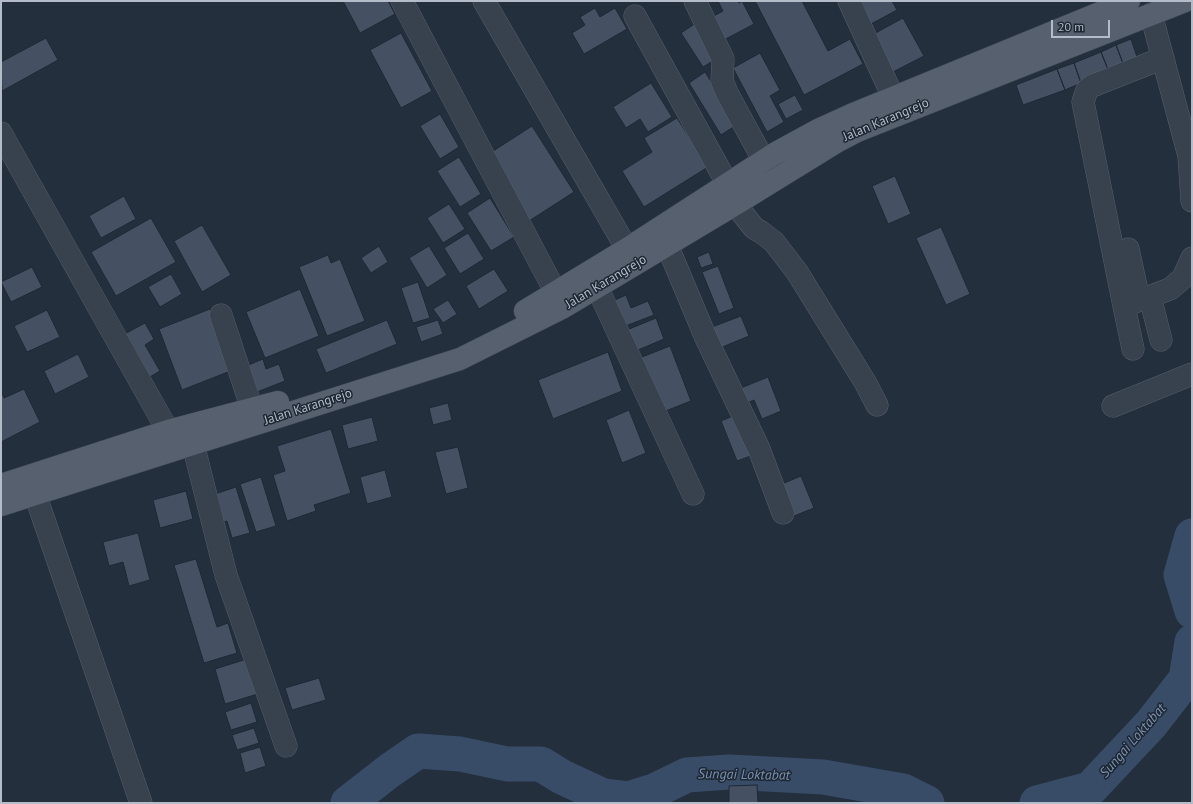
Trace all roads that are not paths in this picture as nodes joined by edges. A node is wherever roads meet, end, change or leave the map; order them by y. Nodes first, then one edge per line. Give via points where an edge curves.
1 (402, 1) edge
2 (484, 1) edge
3 (695, 1) edge
4 (849, 1) edge
5 (1129, 1) edge
6 (1186, 1) edge
7 (1151, 14) junction
8 (635, 16) dead end
9 (1163, 58) junction
10 (893, 97) junction
11 (1, 133) edge
12 (764, 160) junction
13 (732, 194) junction
14 (1192, 201) edge
15 (667, 245) junction
16 (627, 249) junction
17 (1192, 258) edge
18 (597, 287) junction
19 (556, 293) junction
20 (1138, 301) junction
21 (221, 315) dead end
22 (1160, 340) dead end
23 (1133, 349) dead end
24 (1192, 374) edge
25 (877, 405) dead end
26 (1113, 406) dead end
27 (252, 409) junction
28 (168, 431) junction
29 (193, 444) junction
30 (1, 485) edge
31 (35, 494) junction
32 (693, 494) dead end
33 (1, 505) edge
34 (783, 513) dead end
35 (286, 746) dead end
36 (141, 803) edge

1 - 19 street
2 - 16 street
3 - 12 street via 723,59 722,81 727,93
4 - 10 street
5 - 10 main road, Jalan Karangrejo
6 - 7 main road, Jalan Karangrejo
7 - 9 street
7 - 13 main road, Jalan Karangrejo via 870,125
8 - 13 street
9 - 14 street via 1189,156
9 - 20 street via 1092,86
10 - 12 main road, Jalan Karangrejo via 818,130
11 - 28 street
12 - 13 main road, Jalan Karangrejo
13 - 15 main road, Jalan Karangrejo
13 - 16 main road, Jalan Karangrejo
13 - 25 street via 754,228 774,242 797,272
15 - 18 main road, Jalan Karangrejo
15 - 34 street via 706,338 759,449
16 - 19 main road, Jalan Karangrejo
17 - 20 street via 1183,278 1170,288
18 - 29 main road, Jalan Karangrejo via 562,308 460,359
18 - 32 street
19 - 27 main road, Jalan Karangrejo via 466,342 384,370
20 - 22 street
20 - 23 street
21 - 27 street
24 - 26 street
27 - 28 main road, Jalan Karangrejo
28 - 30 main road, Jalan Karangrejo
29 - 31 main road, Jalan Karangrejo
29 - 35 street via 226,575
31 - 33 main road, Jalan Karangrejo
31 - 36 street

